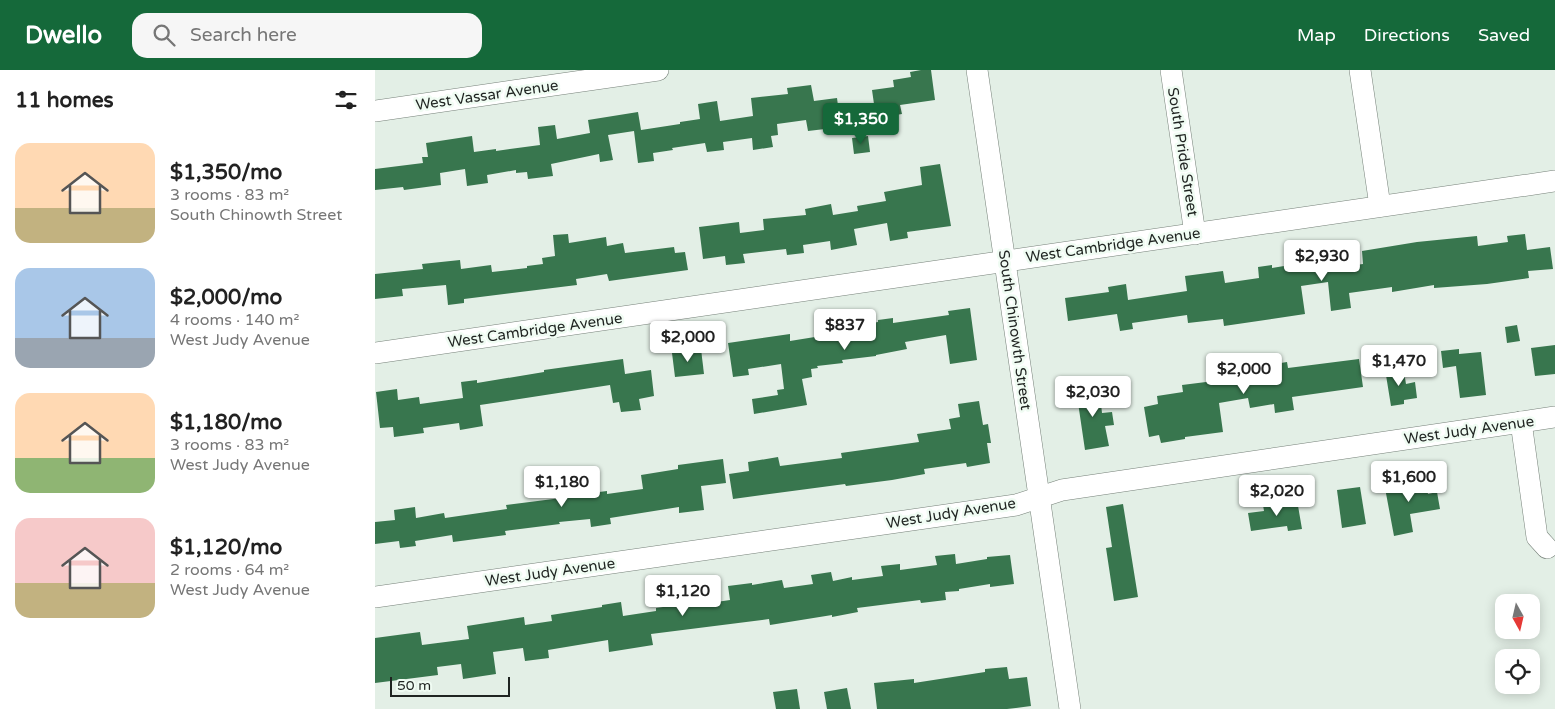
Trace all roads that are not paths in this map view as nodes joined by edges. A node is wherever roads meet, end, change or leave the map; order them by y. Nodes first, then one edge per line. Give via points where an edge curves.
1 (658, 70) edge
2 (977, 70) edge
3 (1171, 70) edge
4 (1361, 70) edge
5 (375, 111) edge
6 (1555, 181) edge
7 (1380, 206) junction
8 (1195, 234) junction
9 (1005, 261) junction
10 (375, 353) edge
11 (1555, 417) edge
12 (1521, 422) junction
13 (1039, 497) junction
14 (1547, 548) dead end
15 (375, 597) edge
16 (1070, 709) edge

1 - 5 street, West Vassar Avenue
2 - 9 street, South Chinowth Street
3 - 8 street, South Pride Street
4 - 7 street
6 - 7 street, West Cambridge Avenue
7 - 8 street, West Cambridge Avenue
8 - 9 street, West Cambridge Avenue
9 - 10 street, West Cambridge Avenue
9 - 13 street, South Chinowth Street
11 - 12 street, West Judy Avenue
12 - 13 street, West Judy Avenue via 1062,490
12 - 14 street via 1537,537
13 - 15 street, West Judy Avenue via 1015,505
13 - 16 street, South Chinowth Street

